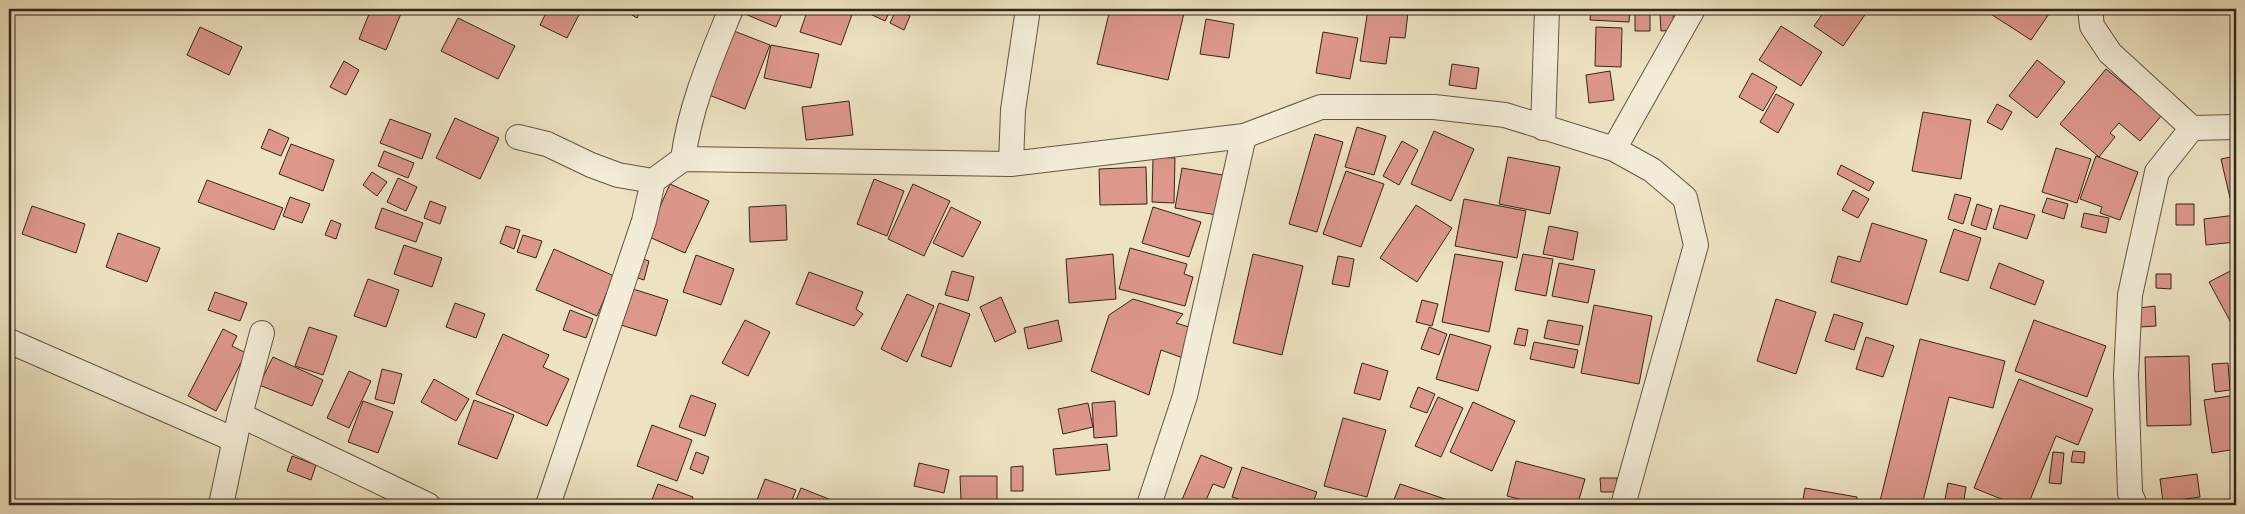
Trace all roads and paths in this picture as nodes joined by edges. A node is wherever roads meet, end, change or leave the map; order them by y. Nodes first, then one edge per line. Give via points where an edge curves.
1 (732, 9) edge
2 (1028, 9) edge
3 (1546, 9) edge
4 (1693, 9) edge
5 (2090, 9) edge
6 (2236, 126) edge
7 (1543, 128) junction
8 (2192, 128) junction
9 (1244, 136) junction
10 (518, 137) dead end
11 (1614, 149) junction
12 (683, 159) junction
13 (1011, 164) junction
14 (653, 181) junction
15 (262, 333) dead end
16 (9, 342) edge
17 (240, 415) junction
18 (235, 440) junction
19 (221, 505) edge
20 (428, 505) edge
21 (548, 505) edge
22 (1149, 505) edge
23 (1623, 505) edge
24 (2135, 505) edge

1 - 12 street via 700,87 687,129
2 - 13 street via 1013,110
3 - 7 street
4 - 11 street
5 - 8 street via 2092,26 2110,53
6 - 8 street
7 - 9 street via 1505,115 1434,107 1321,107
7 - 11 street
8 - 24 street via 2157,172 2130,294 2126,375 2130,493
9 - 13 street
9 - 22 street via 1186,396
10 - 14 street via 547,144 618,175
11 - 23 street via 1652,170 1685,198 1696,245
12 - 13 street
12 - 14 street
14 - 21 street via 644,221
15 - 17 street
16 - 18 street
17 - 18 street
17 - 20 street
18 - 19 street

